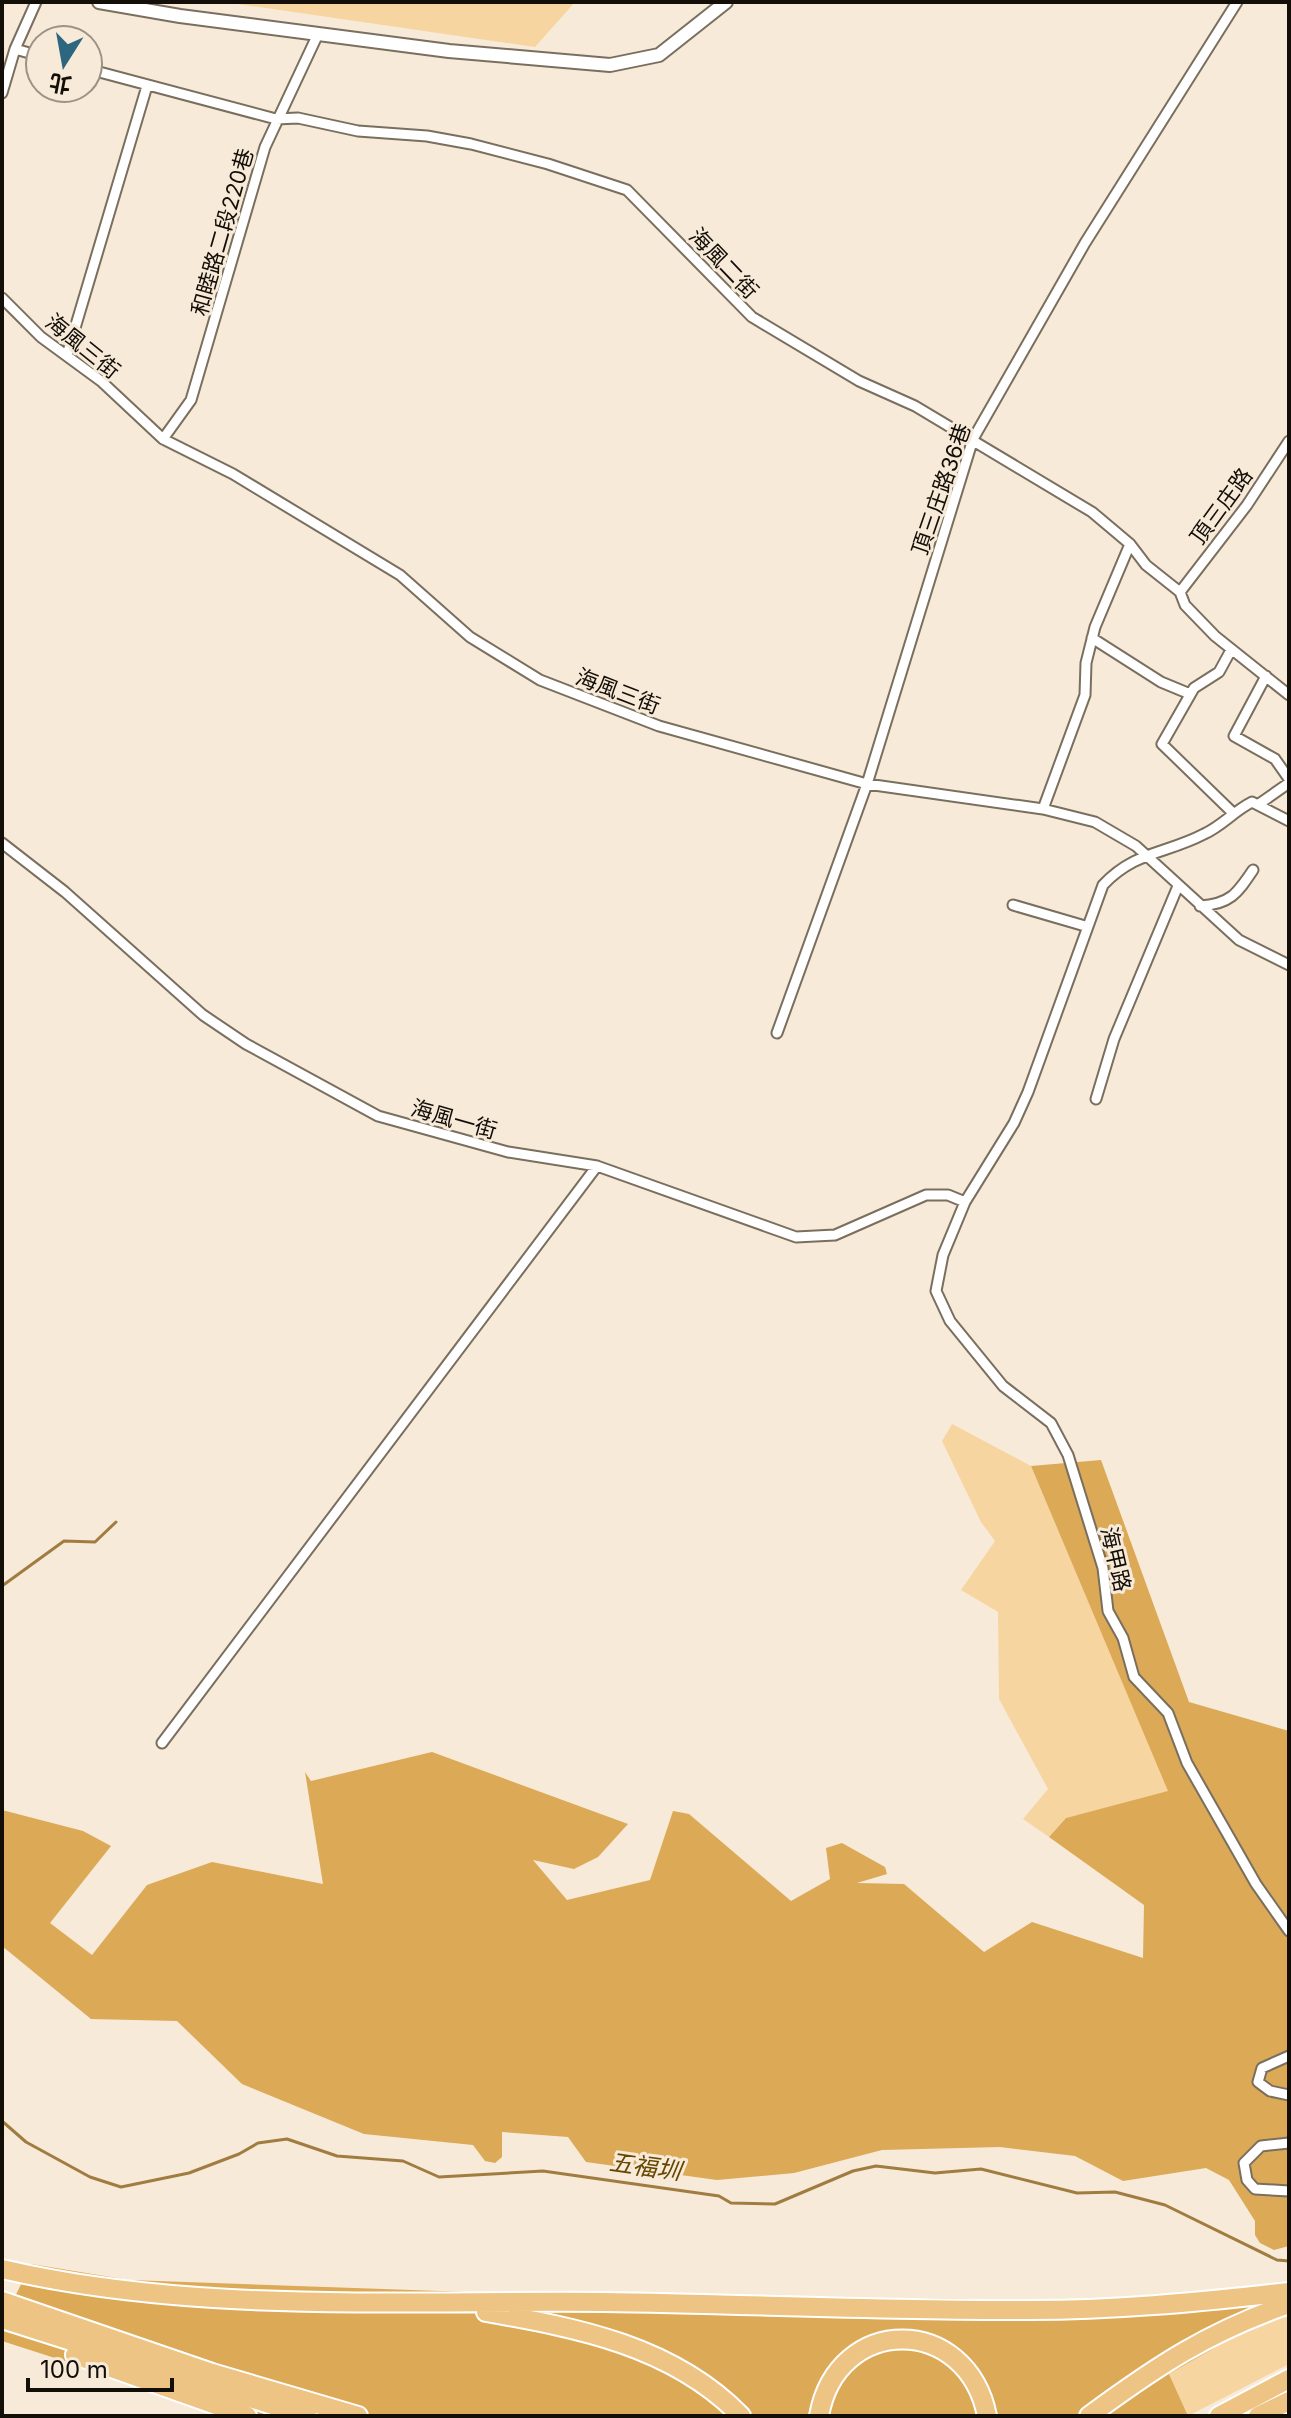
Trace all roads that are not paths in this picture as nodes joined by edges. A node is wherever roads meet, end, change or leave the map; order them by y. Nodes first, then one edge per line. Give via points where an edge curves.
1 (36, 2) edge
2 (99, 2) edge
3 (726, 2) edge
4 (1237, 2) edge
5 (318, 34) junction
6 (15, 49) junction
7 (24, 52) edge
8 (104, 74) edge
9 (147, 86) junction
10 (2, 93) edge
11 (276, 119) junction
12 (2, 298) edge
13 (67, 355) junction
14 (163, 439) junction
15 (973, 439) junction
16 (1289, 441) edge
17 (1130, 544) junction
18 (1180, 592) junction
19 (1092, 638) junction
20 (1231, 650) junction
21 (1266, 676) junction
22 (1190, 694) junction
23 (1289, 695) edge
24 (1289, 781) edge
25 (867, 784) junction
26 (1259, 804) junction
27 (1043, 809) junction
28 (1232, 812) junction
29 (1289, 821) edge
30 (2, 843) edge
31 (1144, 857) junction
32 (1253, 870) dead end
33 (1178, 886) junction
34 (1013, 905) dead end
35 (1200, 906) junction
36 (1085, 926) junction
37 (1289, 965) edge
38 (777, 1033) dead end
39 (1096, 1099) dead end
40 (597, 1166) junction
41 (965, 1202) junction
42 (162, 1743) dead end
43 (1289, 1931) edge
44 (1289, 2056) edge
45 (1289, 2095) edge
46 (1289, 2143) edge
47 (1289, 2191) edge
48 (2, 2269) edge
49 (1289, 2292) edge
50 (2, 2301) edge
51 (437, 2304) junction
52 (1289, 2304) edge
53 (2, 2322) edge
54 (1289, 2379) edge
55 (1289, 2401) edge
56 (247, 2416) edge
57 (307, 2416) edge
58 (358, 2416) edge
59 (741, 2416) edge
60 (819, 2416) edge
61 (987, 2416) edge
62 (1089, 2416) edge
63 (1219, 2416) edge
64 (1258, 2416) edge

1 - 6 street
2 - 5 street
3 - 5 street via 659,55 625,64 449,51
4 - 15 street, 頂三庄路36巷 via 1085,243
5 - 11 street, 和睦路二段220巷
6 - 7 street
6 - 10 street
8 - 9 street, 海風二街
9 - 11 street, 海風二街
9 - 13 street
11 - 14 street, 和睦路二段220巷 via 191,400
11 - 15 street, 海風二街 via 471,144 627,190 752,317 798,348
12 - 13 street, 海風三街
13 - 14 street, 海風三街
14 - 25 street, 海風三街 via 233,474 400,575 470,637 540,680 672,730
15 - 17 street, 海風二街 via 1092,512
15 - 25 street, 頂三庄路36巷
16 - 18 street, 頂三庄路
17 - 18 street, 海風二街 via 1146,565
17 - 19 street
18 - 20 street, 海風二街 via 1185,605
19 - 22 street
19 - 27 street via 1085,695
20 - 21 street, 海風二街
20 - 22 street via 1219,672
21 - 23 street, 海風二街
21 - 24 street via 1234,736 1275,759
22 - 28 street via 1162,744
24 - 26 street
25 - 27 street, 海風三街
25 - 38 street, 頂三庄路36巷
26 - 28 street
26 - 29 street
27 - 31 street, 海風三街 via 1095,822 1136,846
28 - 31 street via 1205,834
30 - 40 street, 海風一街 via 203,1015 378,1116 508,1152
31 - 33 street, 海風三街
31 - 36 street via 1120,867 1103,885
32 - 35 street via 1222,905
33 - 35 street, 海風三街
33 - 39 street via 1114,1039
34 - 36 street
35 - 37 street, 海風三街 via 1239,940
36 - 41 street via 1019,1113
40 - 41 street, 海風一街 via 796,1237 835,1235 926,1195
40 - 42 street
41 - 43 street, 海甲路 via 943,1255 936,1291 950,1321 1003,1386 1051,1423 1063,1445 1103,1568 1108,1611 1123,1638 1134,1677 1168,1713 1187,1763
44 - 45 street via 1262,2068 1258,2082
46 - 47 street via 1261,2146 1244,2163 1255,2189
48 - 51 highway via 61,2283 165,2295
49 - 51 highway via 1018,2310
50 - 58 highway
51 - 59 highway via 588,2331 634,2345 684,2373
52 - 62 highway via 1243,2319 1164,2360
53 - 56 highway via 71,2354
53 - 57 highway
54 - 63 highway
55 - 64 highway
60 - 61 highway via 827,2391 853,2356 880,2341 906,2339 951,2354 975,2381

